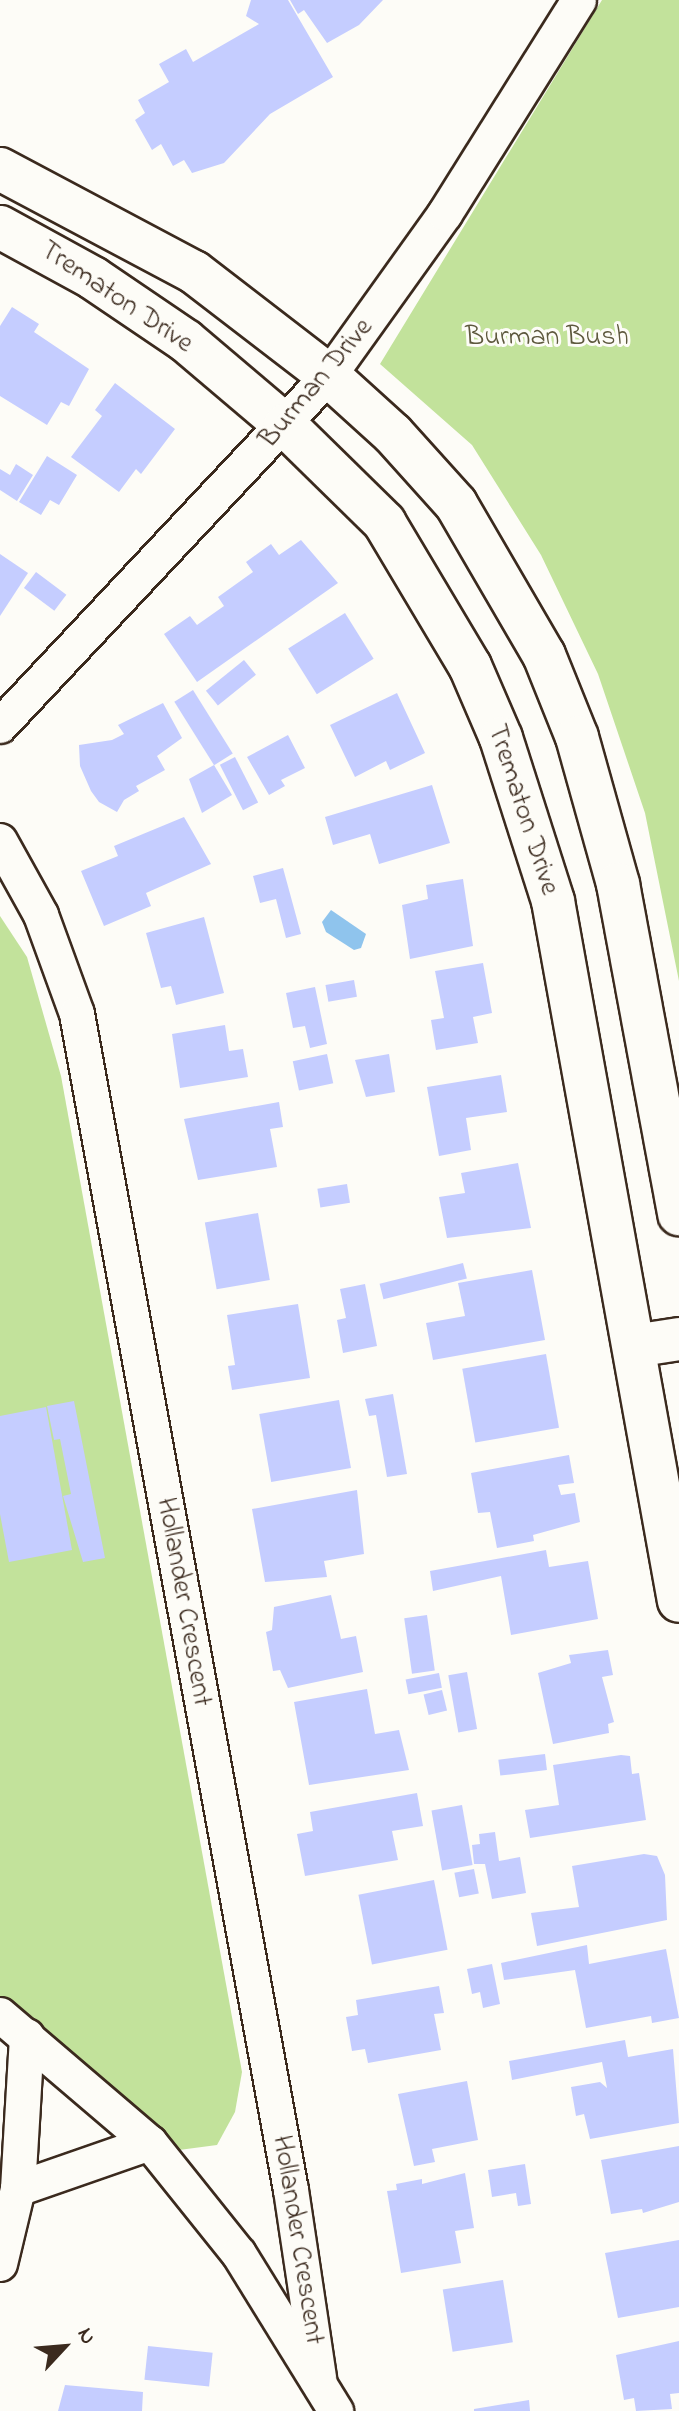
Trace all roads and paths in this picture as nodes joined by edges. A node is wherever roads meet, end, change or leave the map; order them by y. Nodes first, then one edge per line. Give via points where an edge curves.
1 (579, 0) edge
2 (0, 169) edge
3 (0, 227) edge
4 (329, 376) junction
5 (285, 425) junction
6 (0, 726) edge
7 (0, 841) edge
8 (618, 884) junction
9 (553, 901) junction
10 (679, 1214) edge
11 (679, 1339) edge
12 (634, 1346) junction
13 (679, 1601) edge
14 (0, 2015) edge
15 (27, 2036) junction
16 (150, 2143) junction
17 (18, 2189) junction
18 (0, 2264) edge
19 (319, 2378) junction
20 (336, 2411) edge

1 - 4 street, Burman Drive via 445,214
2 - 4 street, Trematon Drive via 194,272
3 - 5 street, Trematon Drive via 93,278 186,341
4 - 5 street, Burman Drive
4 - 8 street, Trematon Drive via 432,476 500,573 544,655 577,737
5 - 6 street, Burman Drive
5 - 9 street, Trematon Drive via 384,522 419,573 470,666 501,738
7 - 19 street, Hollander Crescent via 41,915 77,1014 291,2190
8 - 9 street
8 - 10 street, Trematon Drive
9 - 12 street, Trematon Drive
11 - 12 street
12 - 13 street, Trematon Drive
14 - 15 street, Hollander Crescent
15 - 16 street, Hollander Crescent
15 - 17 street
16 - 17 street
16 - 19 street, Hollander Crescent via 239,2254
17 - 18 street
19 - 20 street, Hollander Crescent

